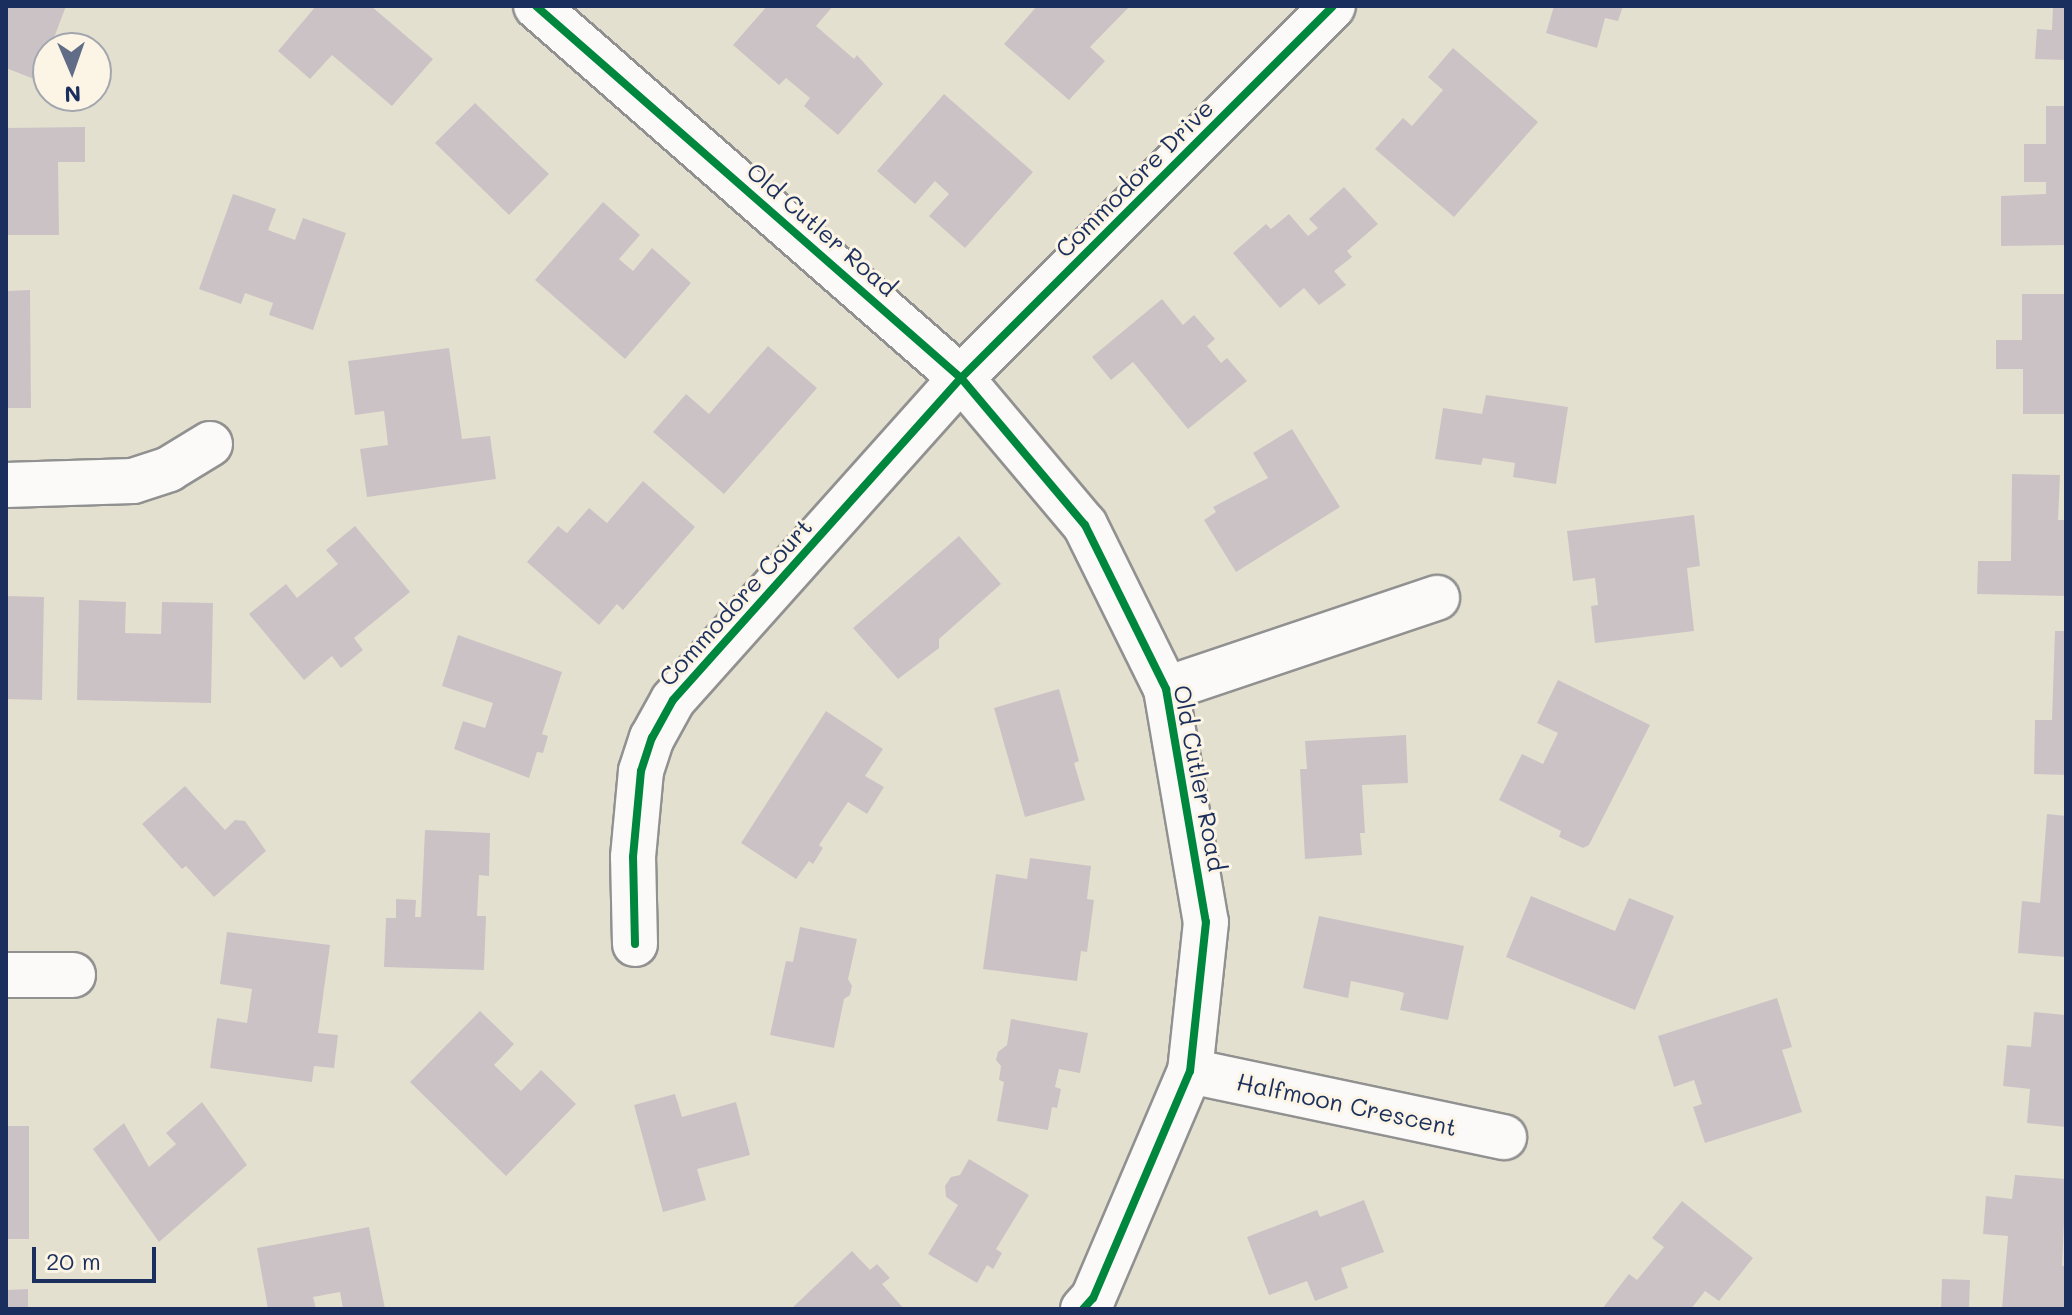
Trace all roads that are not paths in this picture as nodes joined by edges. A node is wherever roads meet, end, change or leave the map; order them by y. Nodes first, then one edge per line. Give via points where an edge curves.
1 (536, 6) edge
2 (1333, 6) edge
3 (961, 378) junction
4 (210, 444) dead end
5 (6, 485) edge
6 (1437, 598) dead end
7 (1166, 689) junction
8 (635, 944) dead end
9 (6, 975) edge
10 (73, 975) dead end
11 (1190, 1071) junction
12 (1504, 1137) dead end
13 (1083, 1309) edge

1 - 3 street, Old Cutler Road
2 - 3 street, Commodore Drive
3 - 7 street, Old Cutler Road via 1085,525
3 - 8 street, Commodore Court via 673,700 641,771 633,857
4 - 5 street via 169,469 133,481
6 - 7 street
7 - 11 street, Old Cutler Road via 1206,922
9 - 10 street
11 - 12 street, Halfmoon Crescent
11 - 13 street, Old Cutler Road via 1093,1298

